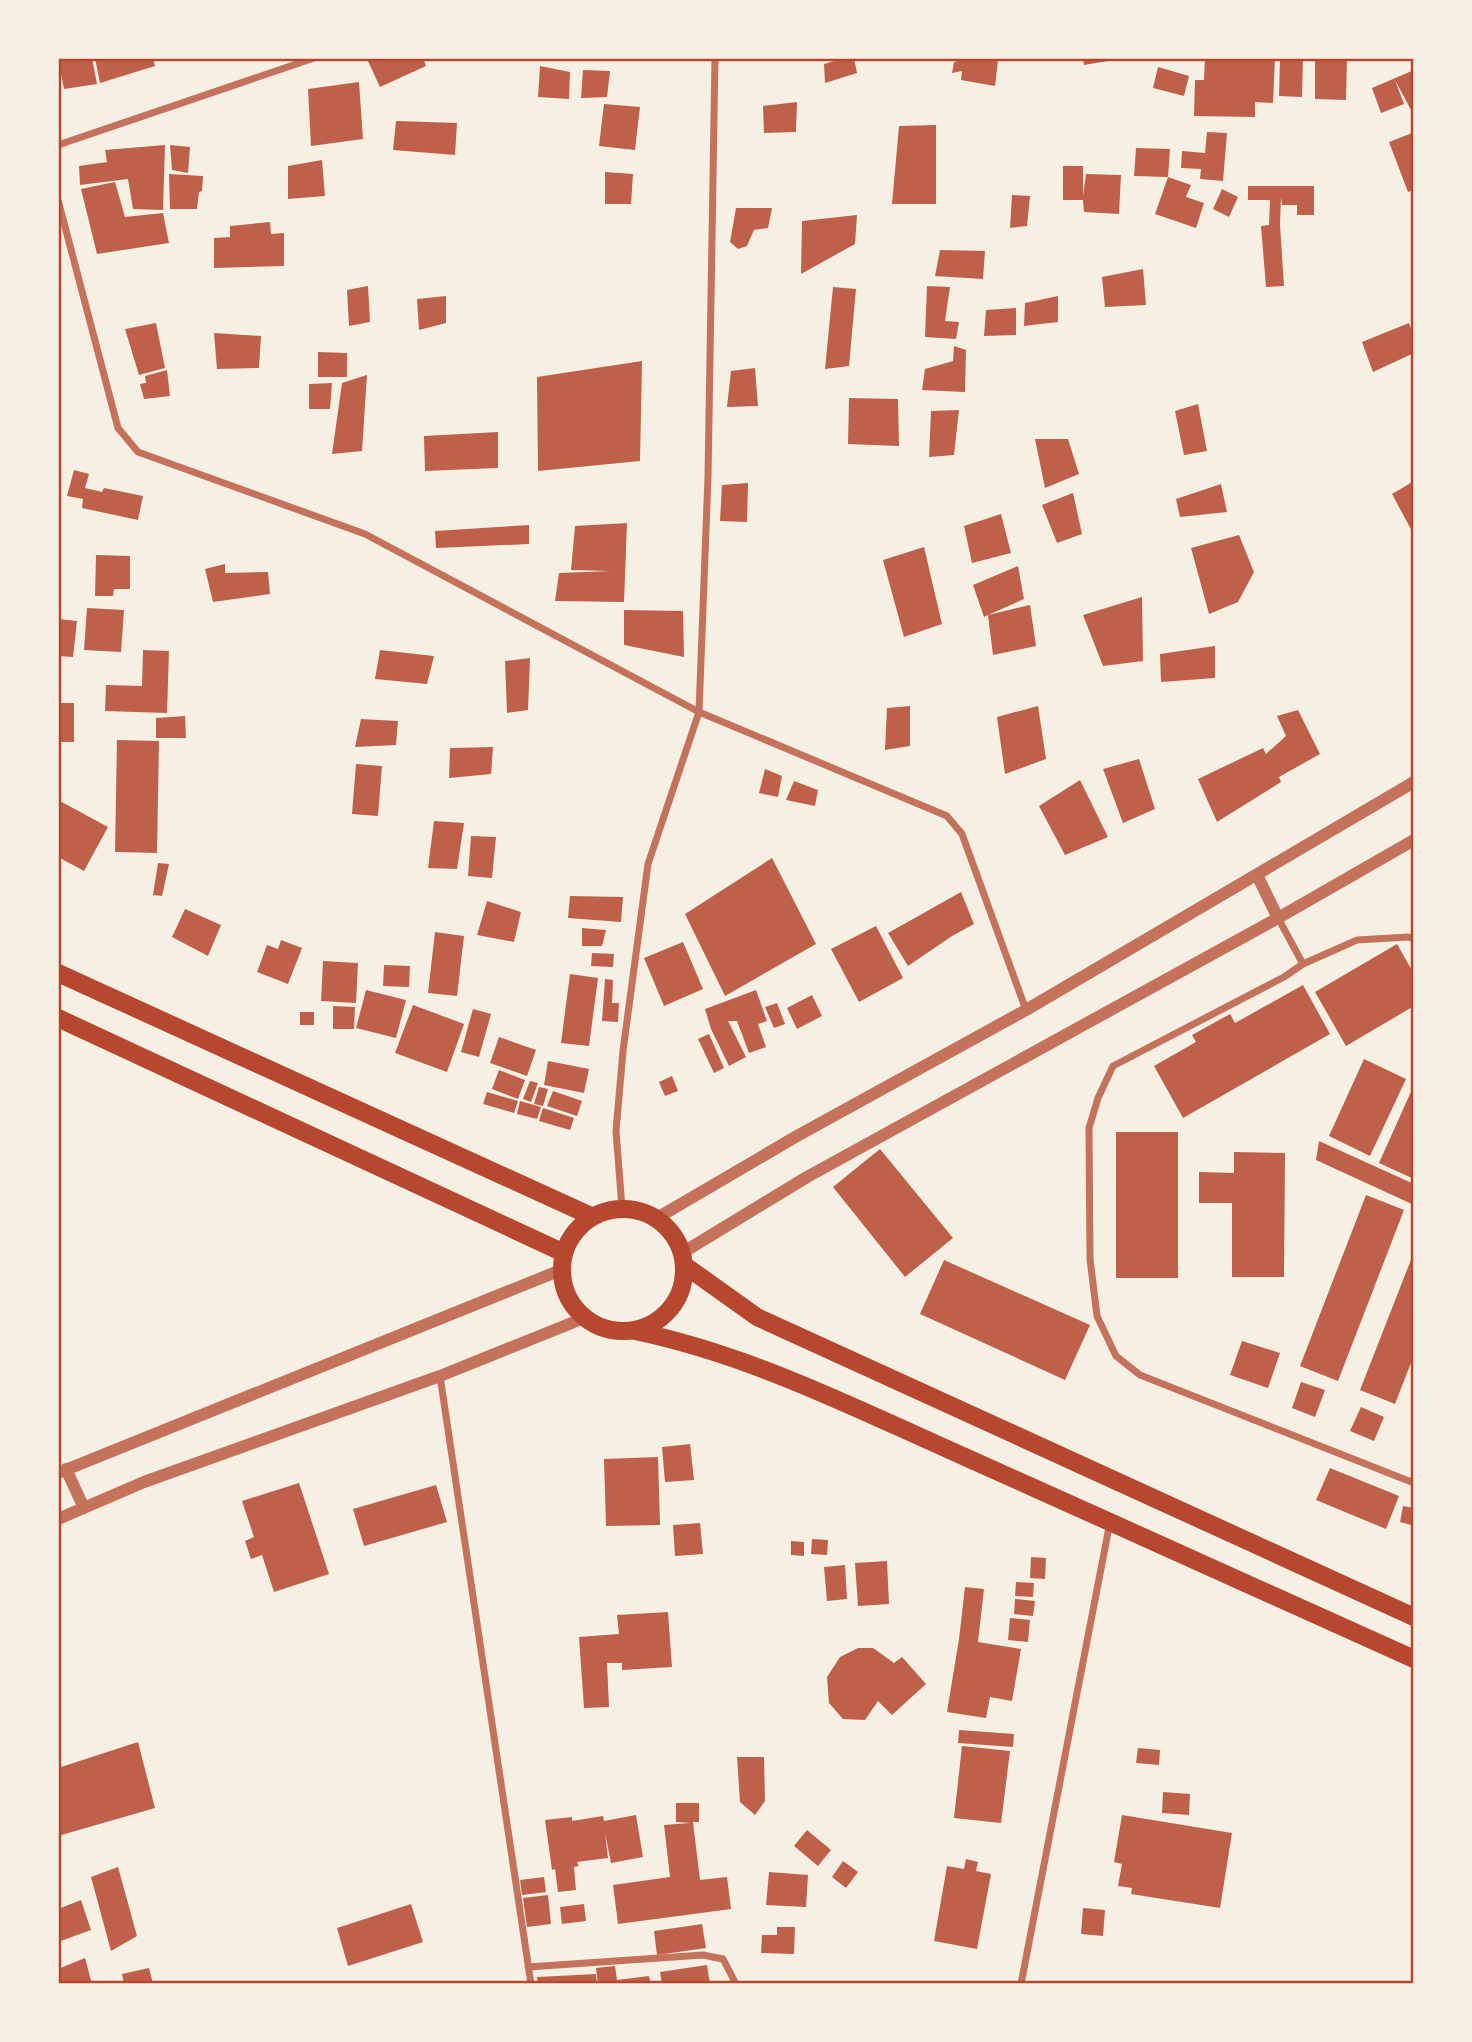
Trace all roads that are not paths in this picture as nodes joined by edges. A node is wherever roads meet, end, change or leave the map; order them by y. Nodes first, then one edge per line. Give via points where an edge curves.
1 (314, 58) edge
2 (715, 58) edge
3 (58, 145) edge
4 (58, 200) edge
5 (699, 712) junction
6 (1414, 782) edge
7 (1414, 840) edge
8 (1256, 875) junction
9 (1278, 918) junction
10 (1414, 939) edge
11 (1303, 964) junction
12 (58, 973) edge
13 (1026, 1010) junction
14 (58, 1018) edge
15 (622, 1208) junction
16 (591, 1216) junction
17 (657, 1218) junction
18 (683, 1259) junction
19 (562, 1261) junction
20 (584, 1318) junction
21 (635, 1331) junction
22 (440, 1376) junction
23 (62, 1471) edge
24 (1414, 1483) edge
25 (84, 1508) junction
26 (58, 1519) edge
27 (1110, 1522) junction
28 (1414, 1617) edge
29 (1414, 1659) edge
30 (528, 1967) junction
31 (531, 1984) edge
32 (736, 1984) edge
33 (1021, 1984) edge

1 - 3 street
2 - 5 street
4 - 5 street via 118,428 138,452 365,534
5 - 13 street via 947,816 962,834
5 - 15 street via 648,864 617,1130
6 - 8 street
7 - 9 street
8 - 9 street
8 - 13 street
9 - 11 street
9 - 18 street via 807,1177
10 - 11 street via 1357,940
11 - 24 street via 1113,1066 1089,1128 1090,1259 1097,1316 1116,1356 1140,1375
12 - 16 main road
13 - 17 street
14 - 19 main road
15 - 16 main road
15 - 17 main road
16 - 19 main road via 569,1239
17 - 18 main road via 673,1233
18 - 21 main road via 677,1300 666,1314
18 - 28 main road via 757,1317
19 - 20 main road via 564,1288
19 - 23 street
20 - 21 main road via 617,1332
20 - 22 street
21 - 27 main road via 680,1340 758,1366
22 - 25 street via 144,1482
22 - 30 street
23 - 25 street
25 - 26 street
27 - 29 main road
27 - 33 street
30 - 31 street
30 - 32 street via 703,1955 723,1959

